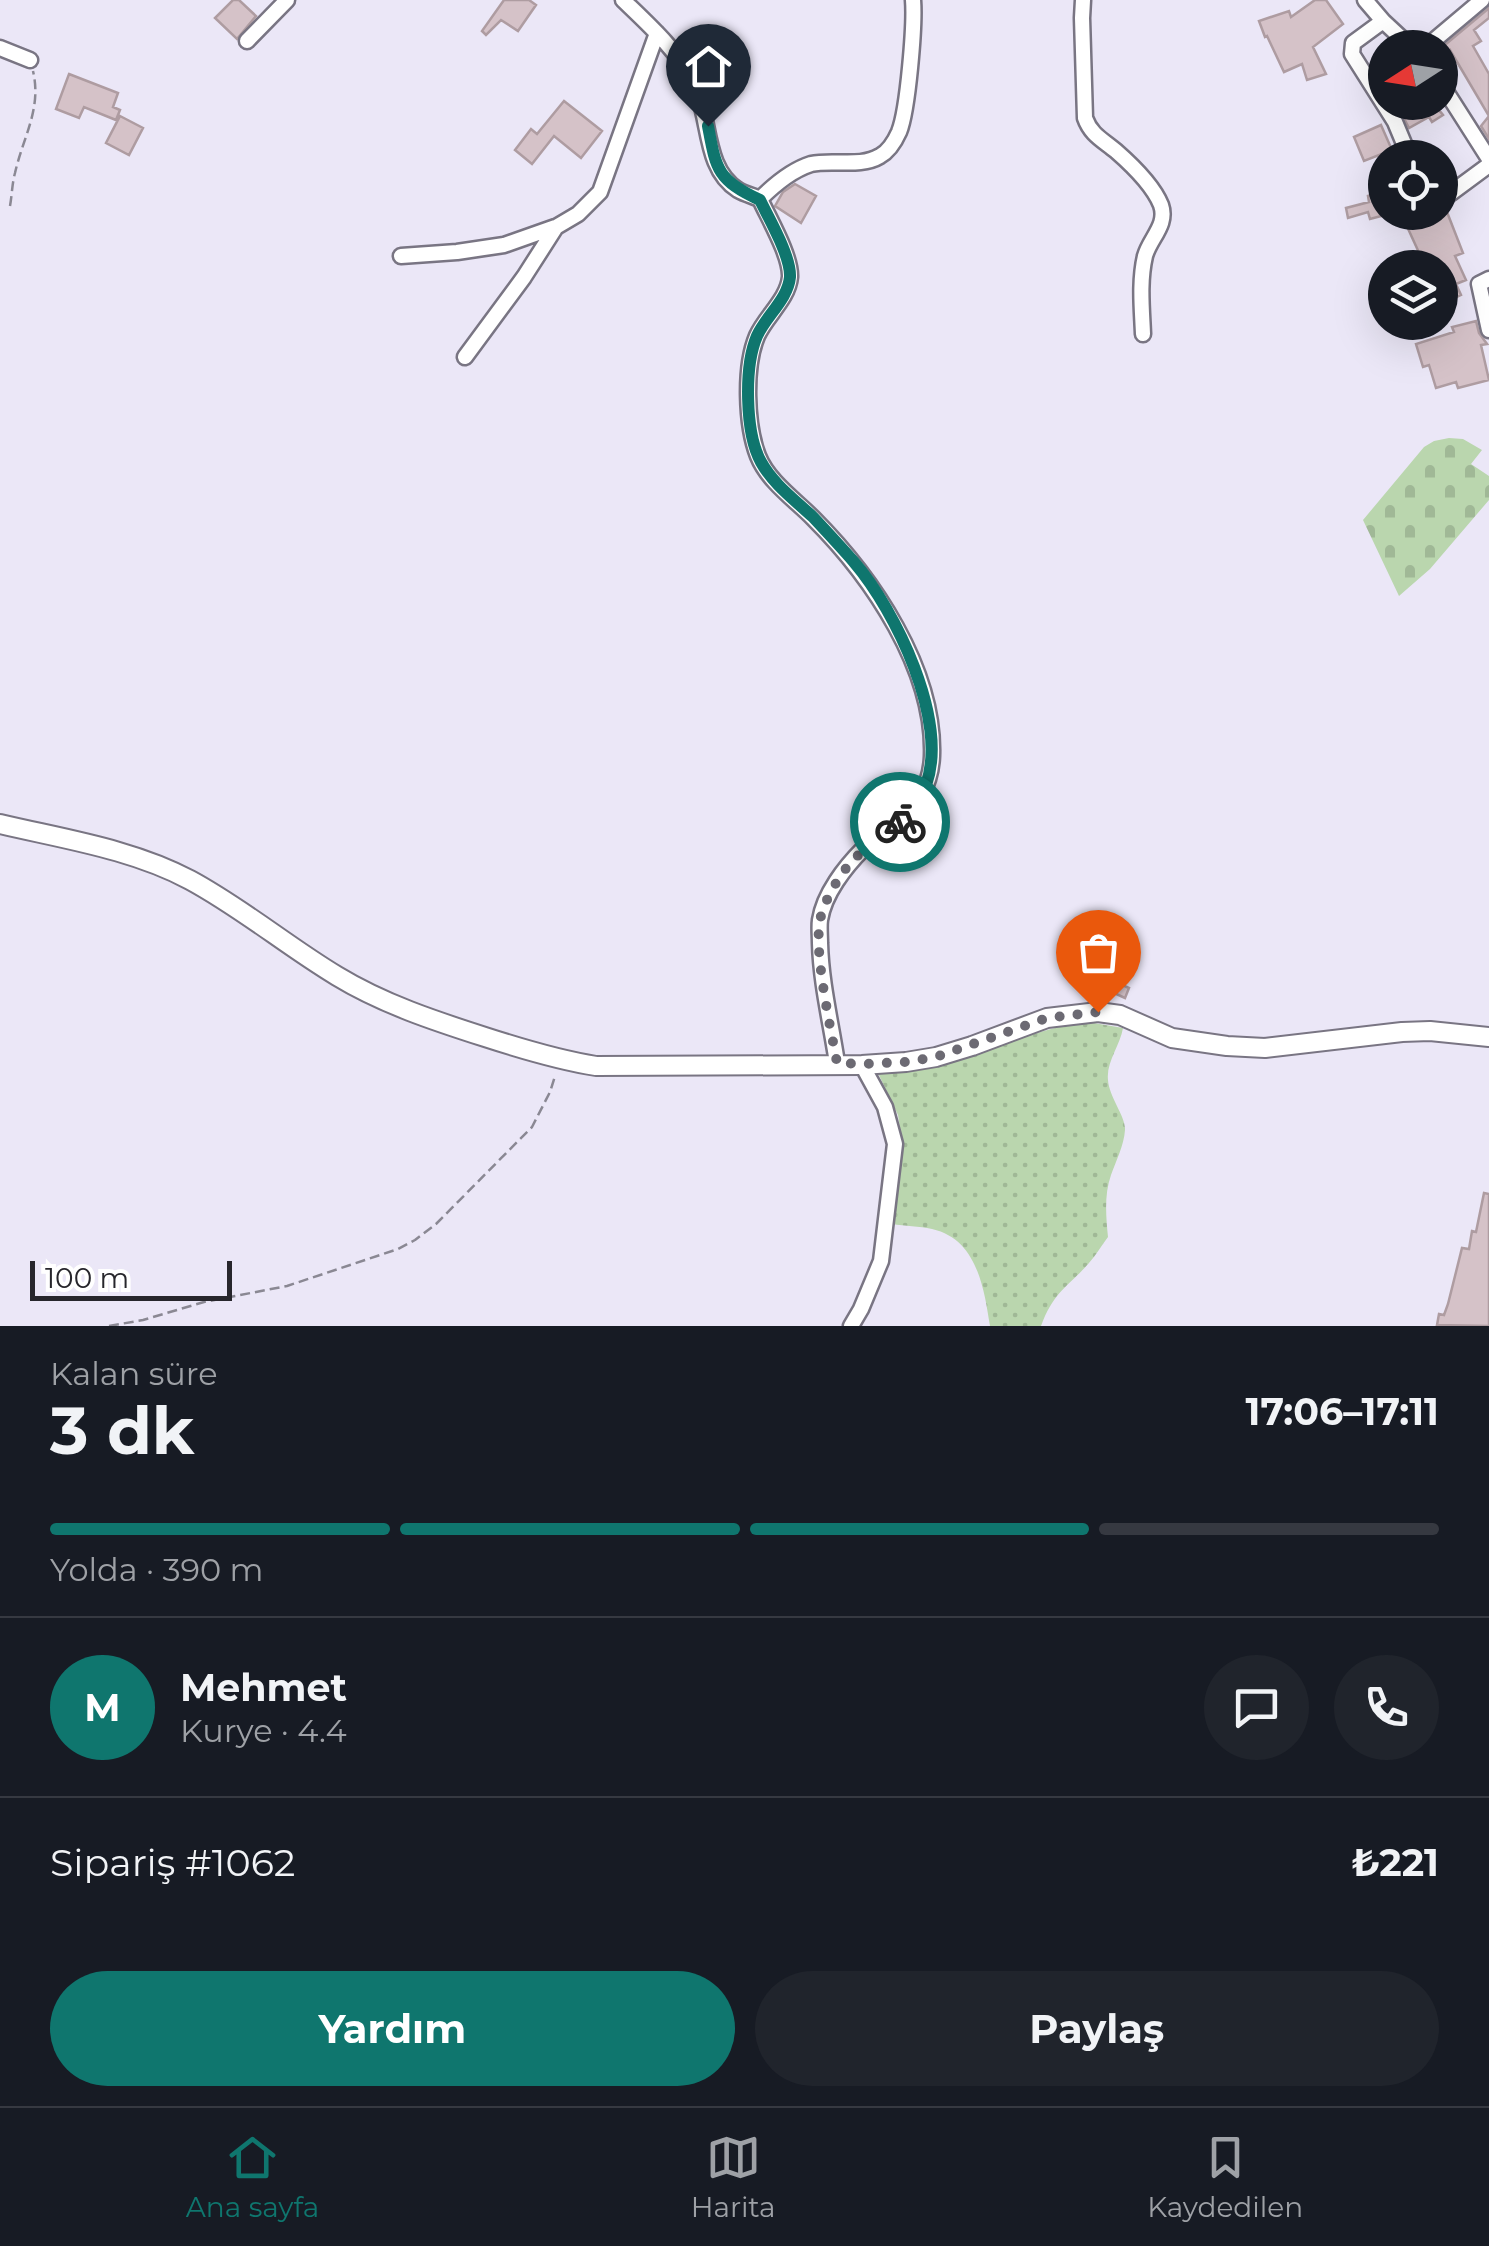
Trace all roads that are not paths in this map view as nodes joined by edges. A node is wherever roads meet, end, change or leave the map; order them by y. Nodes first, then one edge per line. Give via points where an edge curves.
1 (286, 0) edge
2 (623, 0) edge
3 (913, 0) edge
4 (1083, 0) edge
5 (1365, 0) edge
6 (1482, 0) edge
7 (1383, 21) junction
8 (1393, 30) edge
9 (1446, 30) edge
10 (657, 33) junction
11 (247, 40) dead end
12 (0, 48) edge
13 (30, 60) road end
14 (1458, 111) edge
15 (1402, 140) edge
16 (1489, 162) edge
17 (1458, 187) edge
18 (760, 200) junction
19 (556, 226) junction
20 (401, 256) dead end
21 (1489, 280) edge
22 (1489, 330) edge
23 (1144, 334) dead end
24 (466, 357) dead end
25 (0, 824) edge
26 (1489, 1037) edge
27 (837, 1063) junction
28 (862, 1064) junction
29 (851, 1326) edge

1 - 11 street
2 - 10 street
3 - 18 street via 900,130 889,150 866,161 811,164
4 - 23 street via 1084,118 1162,208 1142,281
5 - 7 street
6 - 9 street
7 - 8 street
7 - 15 street via 1352,44 1352,54
10 - 18 street via 702,100 716,165 735,188
10 - 19 street via 600,192
12 - 13 street
14 - 16 street
16 - 17 street
18 - 27 street via 790,280 757,335 750,361 757,453 857,565 904,644 930,722 926,787 914,808 847,867 820,919
19 - 20 street via 504,245
19 - 24 street
21 - 22 street via 1478,284
25 - 27 street via 160,866 383,1000 559,1060 632,1067
26 - 28 street via 1430,1031 1227,1046 1172,1038 1120,1014 1086,1012 1047,1018 936,1057
27 - 28 street
28 - 29 street via 895,1144 881,1261

